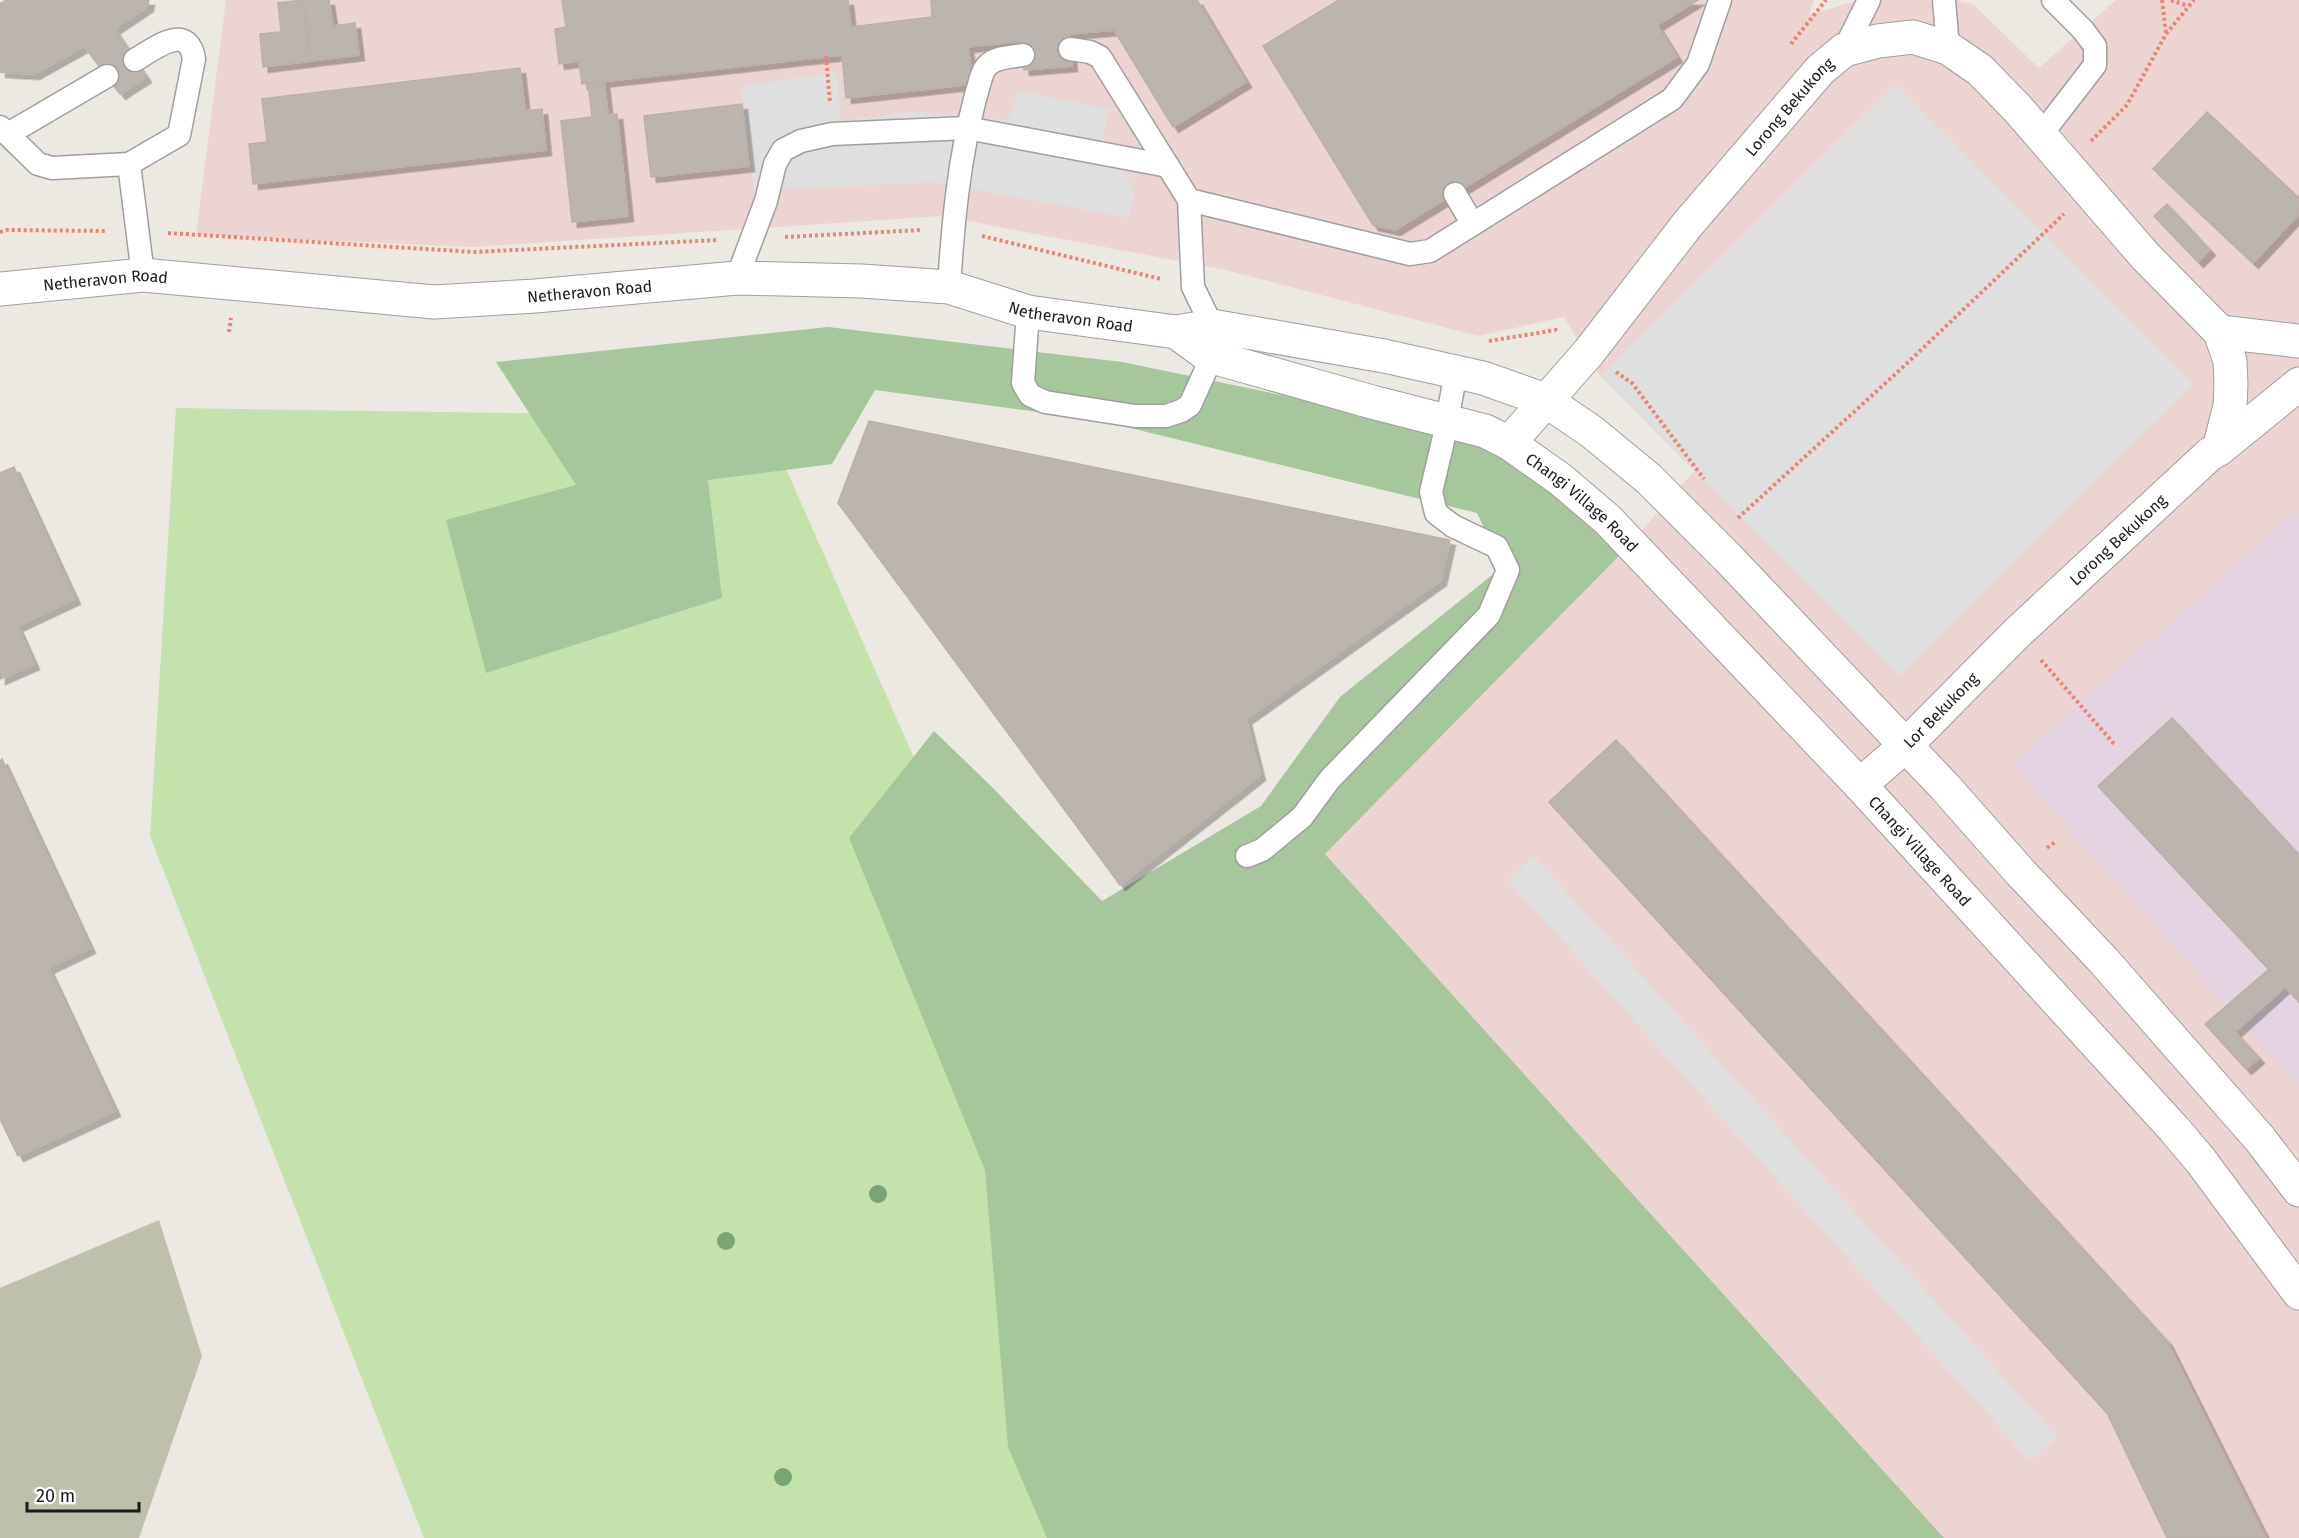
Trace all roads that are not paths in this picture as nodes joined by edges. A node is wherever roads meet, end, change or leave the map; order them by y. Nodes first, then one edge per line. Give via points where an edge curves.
1 (1720, 0) edge
2 (1869, 0) edge
3 (1944, 0) edge
4 (2053, 0) edge
5 (1948, 48) junction
6 (1070, 49) dead end
7 (1844, 50) junction
8 (1023, 55) dead end
9 (135, 60) dead end
10 (106, 76) dead end
11 (967, 128) junction
12 (4, 130) edge
13 (2038, 134) junction
14 (129, 164) junction
15 (1168, 166) junction
16 (1455, 194) dead end
17 (1190, 200) junction
18 (1472, 223) junction
19 (143, 274) junction
20 (737, 278) junction
21 (949, 287) junction
22 (0, 290) edge
23 (1028, 312) junction
24 (2220, 332) junction
25 (2299, 340) edge
26 (1210, 341) junction
27 (1456, 372) junction
28 (2299, 384) edge
29 (1545, 400) junction
30 (1448, 420) junction
31 (1509, 443) junction
32 (2220, 450) junction
33 (2017, 633) joint
34 (1905, 746) junction
35 (1860, 785) junction
36 (1247, 856) dead end
37 (2299, 1190) edge
38 (2299, 1293) edge

1 - 18 lane via 1698,64 1672,99
2 - 7 lane
3 - 5 lane
4 - 13 lane via 2095,46 2096,64
5 - 7 street, Lorong Bekukong via 1913,36
5 - 13 street, Lorong Bekukong via 1980,70
6 - 15 lane via 1100,57
7 - 29 street, Lorong Bekukong via 1820,70 1687,225 1589,352
8 - 11 lane via 987,66
9 - 14 lane via 170,40 186,42 194,59 179,135
10 - 12 lane
11 - 15 lane
11 - 20 lane via 832,134 783,150
11 - 21 lane via 952,228
12 - 14 lane via 38,164 52,168
13 - 24 street, Lorong Bekukong via 2146,257
14 - 19 lane
15 - 17 lane
16 - 18 lane
17 - 18 lane via 1410,254 1430,251
17 - 26 lane via 1193,287
19 - 20 street, Netheravon Road via 434,302
19 - 22 street, Netheravon Road
20 - 21 street, Netheravon Road
21 - 23 street, Netheravon Road
23 - 26 street, Netheravon Road via 1176,332
23 - 26 lane via 1023,383 1030,395 1045,402 1135,416 1174,414 1190,405 1205,372
24 - 25 street
24 - 32 street, Lorong Bekukong via 2230,361 2231,383
26 - 27 street, Netheravon Road via 1384,356
26 - 30 street, Netheravon Road via 1372,402
27 - 29 street, Netheravon Road
27 - 30 lane
28 - 32 street, Lorong Bekukong
29 - 31 street, Lorong Bekukong
29 - 34 street via 1649,479
30 - 31 street, Netheravon Road
30 - 36 lane via 1431,492 1436,513 1453,526 1497,547 1508,570 1489,615 1330,779 1302,817 1262,850
31 - 35 street, Changi Village Road via 1607,519
32 - 33 street, Lorong Bekukong via 2210,454
33 - 34 street, Lor Bekukong
34 - 35 street, Lor Bekukong
34 - 37 street via 2103,960
35 - 38 street, Changi Village Road via 2174,1129

